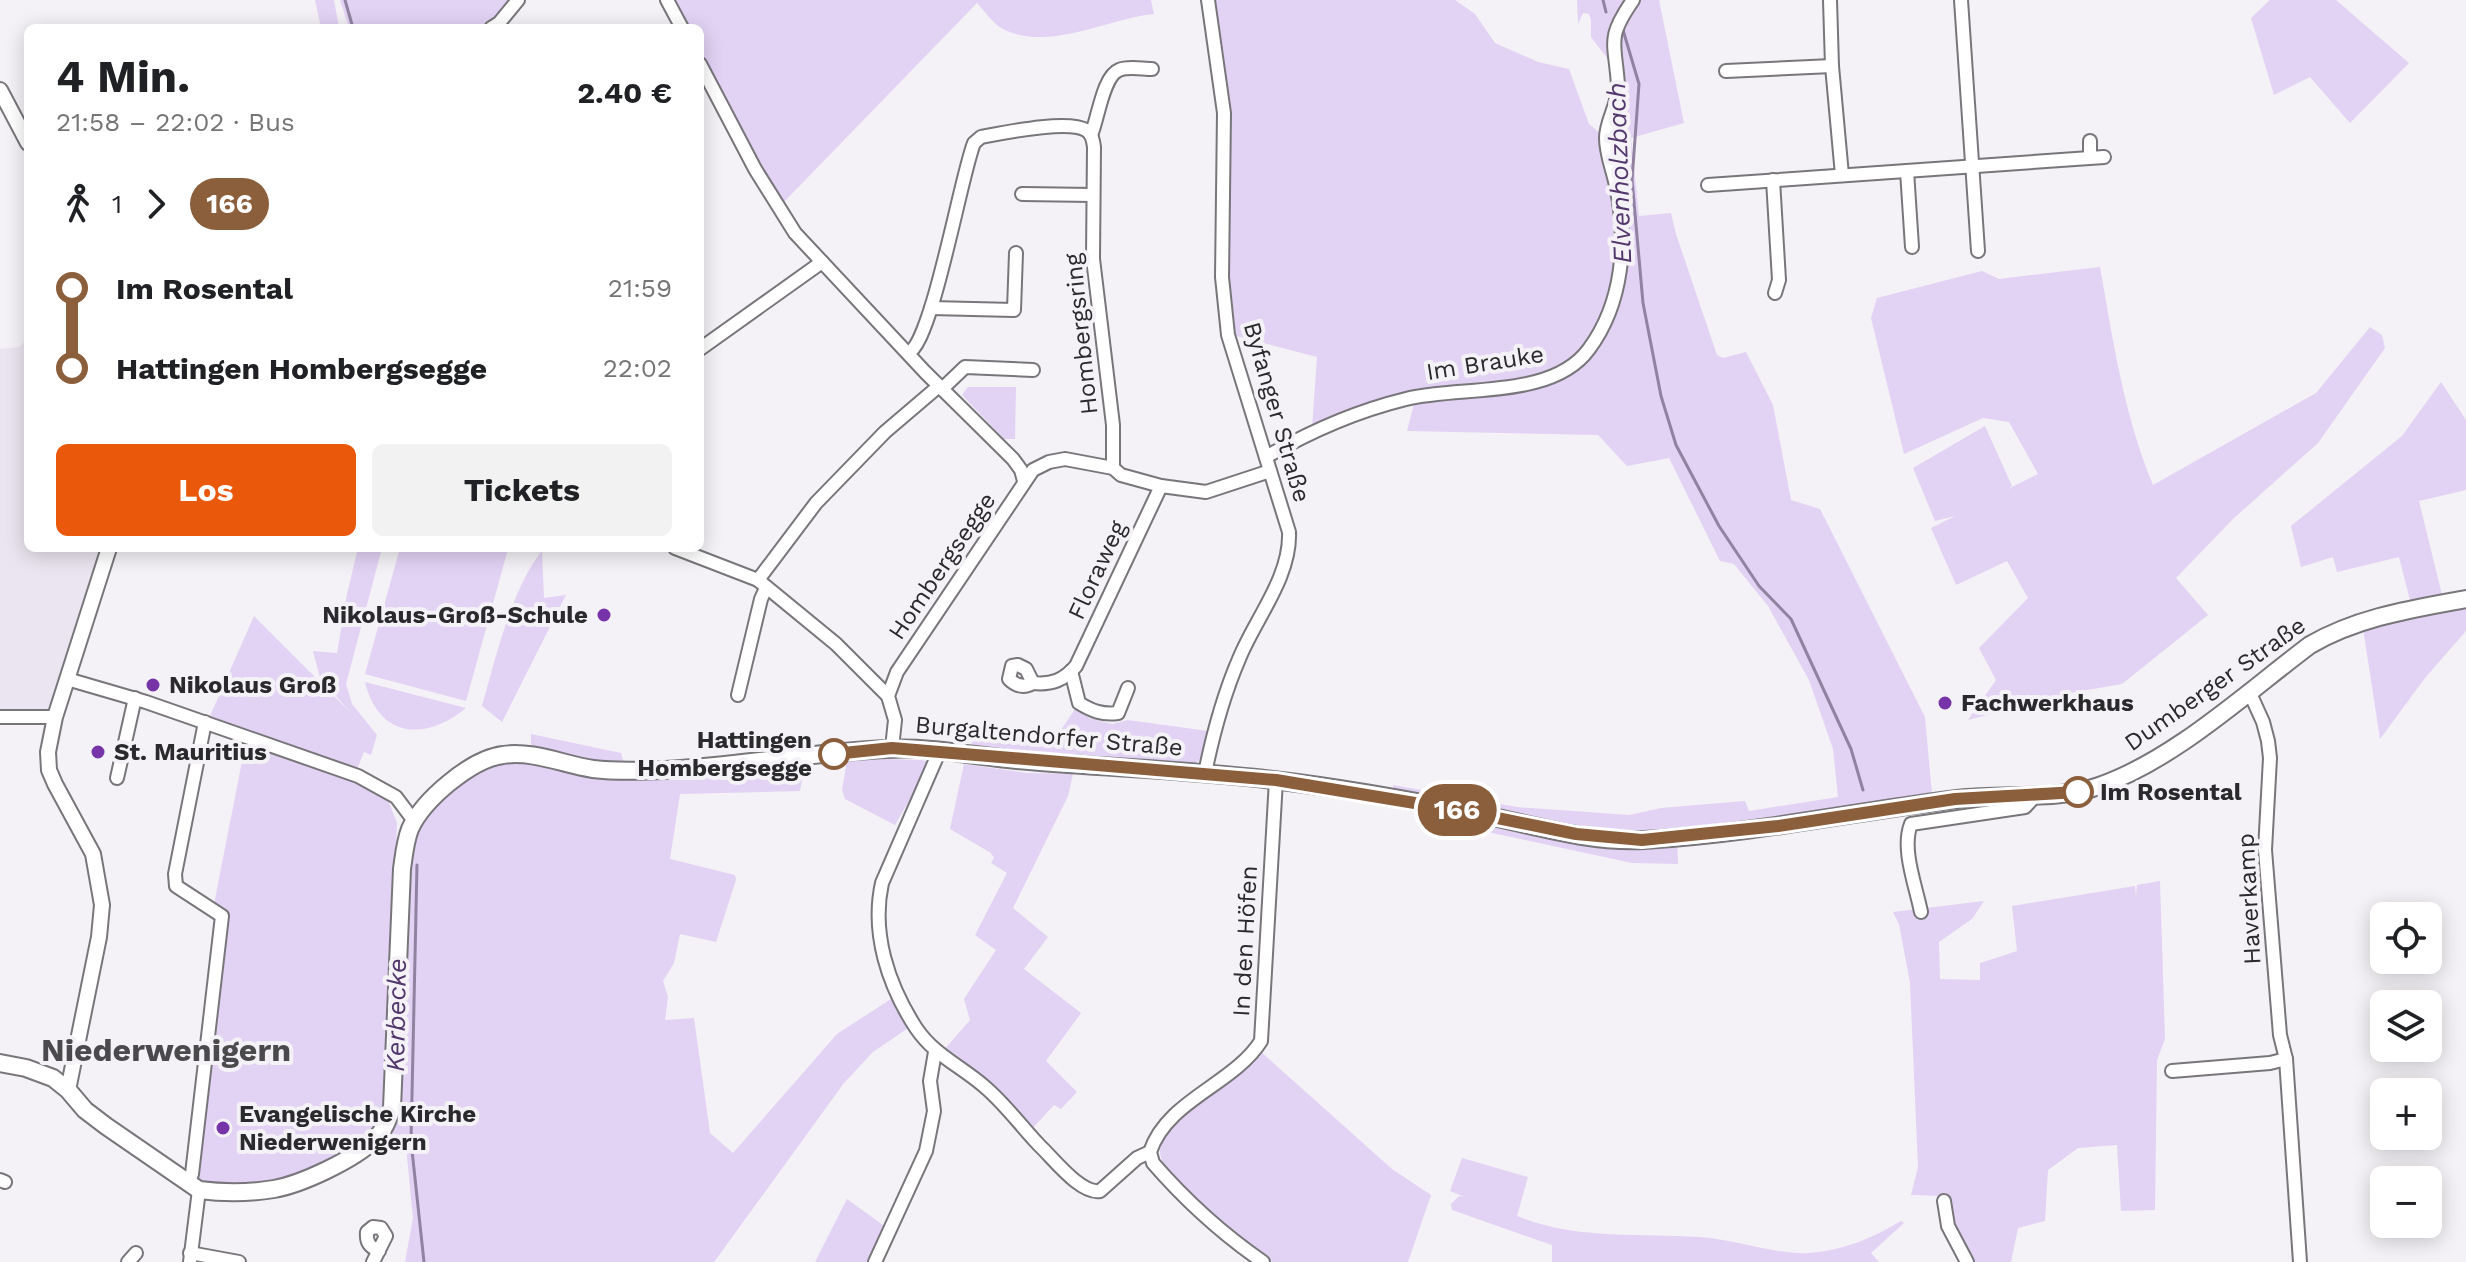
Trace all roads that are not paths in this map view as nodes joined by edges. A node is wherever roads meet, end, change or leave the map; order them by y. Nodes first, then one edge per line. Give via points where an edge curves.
1 (518, 0) edge
2 (667, 0) edge
3 (1208, 0) edge
4 (1633, 0) edge
5 (1830, 0) edge
6 (1961, 0) edge
7 (497, 24) edge
8 (680, 24) edge
9 (1832, 66) junction
10 (1152, 69) dead end
11 (704, 71) edge
12 (1726, 71) dead end
13 (0, 90) edge
14 (6, 118) edge
15 (1091, 135) junction
16 (24, 138) edge
17 (2090, 141) dead end
18 (2090, 157) junction
19 (2104, 157) dead end
20 (1972, 168) junction
21 (1907, 171) junction
22 (1842, 175) junction
23 (1773, 180) junction
24 (1708, 185) dead end
25 (1022, 194) dead end
26 (1093, 195) junction
27 (1912, 247) dead end
28 (1978, 251) dead end
29 (1016, 253) dead end
30 (822, 262) junction
31 (1775, 293) dead end
32 (931, 308) junction
33 (704, 346) edge
34 (908, 353) junction
35 (1033, 370) dead end
36 (941, 387) junction
37 (1266, 457) junction
38 (1113, 468) junction
39 (1270, 471) junction
40 (1024, 481) junction
41 (1161, 486) junction
42 (108, 552) edge
43 (685, 552) edge
44 (762, 584) junction
45 (2466, 599) edge
46 (1071, 671) junction
47 (67, 679) junction
48 (1033, 683) dead end
49 (1128, 688) dead end
50 (2249, 691) junction
51 (738, 695) dead end
52 (888, 696) junction
53 (137, 699) junction
54 (0, 717) edge
55 (55, 717) junction
56 (205, 722) junction
57 (892, 748) junction
58 (939, 752) junction
59 (1205, 773) junction
60 (117, 778) dead end
61 (1276, 780) junction
62 (2037, 794) junction
63 (414, 821) junction
64 (1687, 835) joint
65 (1921, 912) dead end
66 (935, 1052) junction
67 (2286, 1059) junction
68 (0, 1063) edge
69 (2172, 1071) dead end
70 (68, 1090) junction
71 (1150, 1152) junction
72 (194, 1187) junction
73 (1944, 1201) dead end
74 (190, 1258) edge
75 (239, 1262) edge
76 (875, 1262) edge
77 (1263, 1262) edge
78 (1967, 1262) edge
79 (2300, 1262) edge

1 - 7 street
2 - 8 street
3 - 37 street, Byfanger Straße via 1224,113 1222,277 1228,335
4 - 37 street, Im Brauke via 1613,35 1617,95 1606,140 1622,244 1618,286 1603,329 1583,357 1538,381 1404,399 1324,427
5 - 9 street
6 - 20 street
9 - 12 street
9 - 22 street
10 - 15 street, Hombergsring via 1114,73
11 - 30 street, Hombergsegge via 773,200
13 - 14 street
14 - 16 street
15 - 26 street, Hombergsring
15 - 32 street via 1066,127 977,140
17 - 18 street
18 - 19 street
18 - 20 street
20 - 21 street
20 - 28 street
21 - 22 street
21 - 27 street
22 - 23 street
23 - 24 street
23 - 31 street via 1779,280
25 - 26 street
26 - 38 street, Hombergsring via 1093,259 1113,425
29 - 32 street via 1014,310
30 - 33 street
30 - 34 street, Hombergsegge
32 - 34 street via 918,344
34 - 36 street, Hombergsegge
35 - 36 street via 965,367
36 - 40 street, Hombergsegge via 1013,459
36 - 44 street via 885,432 816,503
37 - 39 street, Byfanger Straße
38 - 40 street via 1056,460 1033,470
38 - 41 street
39 - 41 street via 1206,492
39 - 59 street, Byfanger Straße via 1290,546 1222,701
40 - 52 street, Hombergsegge via 897,672
41 - 46 street, Floraweg
42 - 47 street
43 - 44 street
44 - 51 street
44 - 52 street via 820,630
45 - 50 main road, Dumberger Straße via 2381,616 2331,633
46 - 48 street via 1047,684
46 - 49 street via 1079,703 1105,715 1118,713
47 - 53 street
47 - 55 street
50 - 62 main road, Dumberger Straße via 2185,740 2128,774 2078,792
50 - 67 street, Haverkamp via 2268,741 2265,850
52 - 57 street via 895,720
53 - 56 street
53 - 60 street
54 - 55 street
55 - 70 street via 49,770 93,854 102,905
56 - 63 street via 380,786
56 - 72 street via 175,874 176,886 222,916
57 - 58 main road, Burgaltendorfer Straße
57 - 63 main road, Burgaltendorfer Straße via 617,771 501,755 461,775
58 - 59 main road, Burgaltendorfer Straße
58 - 66 street, In den Höfen via 882,883 877,908 884,956 896,990
59 - 61 main road, Burgaltendorfer Straße
61 - 64 main road, Burgaltendorfer Straße via 1591,836 1642,840
61 - 71 street, In den Höfen via 1261,1041 1178,1113 1159,1132
62 - 64 main road, Dumberger Straße via 1955,799
62 - 65 street, Dumberger Straße via 2025,807 1911,824 1907,833
63 - 72 main road, Burgaltendorfer Straße via 403,856 395,1070 385,1128 360,1151 278,1188 216,1192
66 - 71 street, In den Höfen via 988,1089 1084,1189 1100,1191
66 - 76 street via 930,1081 934,1111 926,1151
67 - 69 street
67 - 79 street, Haverkamp
68 - 70 main road via 42,1073
70 - 72 main road via 85,1110
71 - 77 street via 1153,1163 1200,1214
72 - 74 street
73 - 78 street via 1948,1226
74 - 75 street

